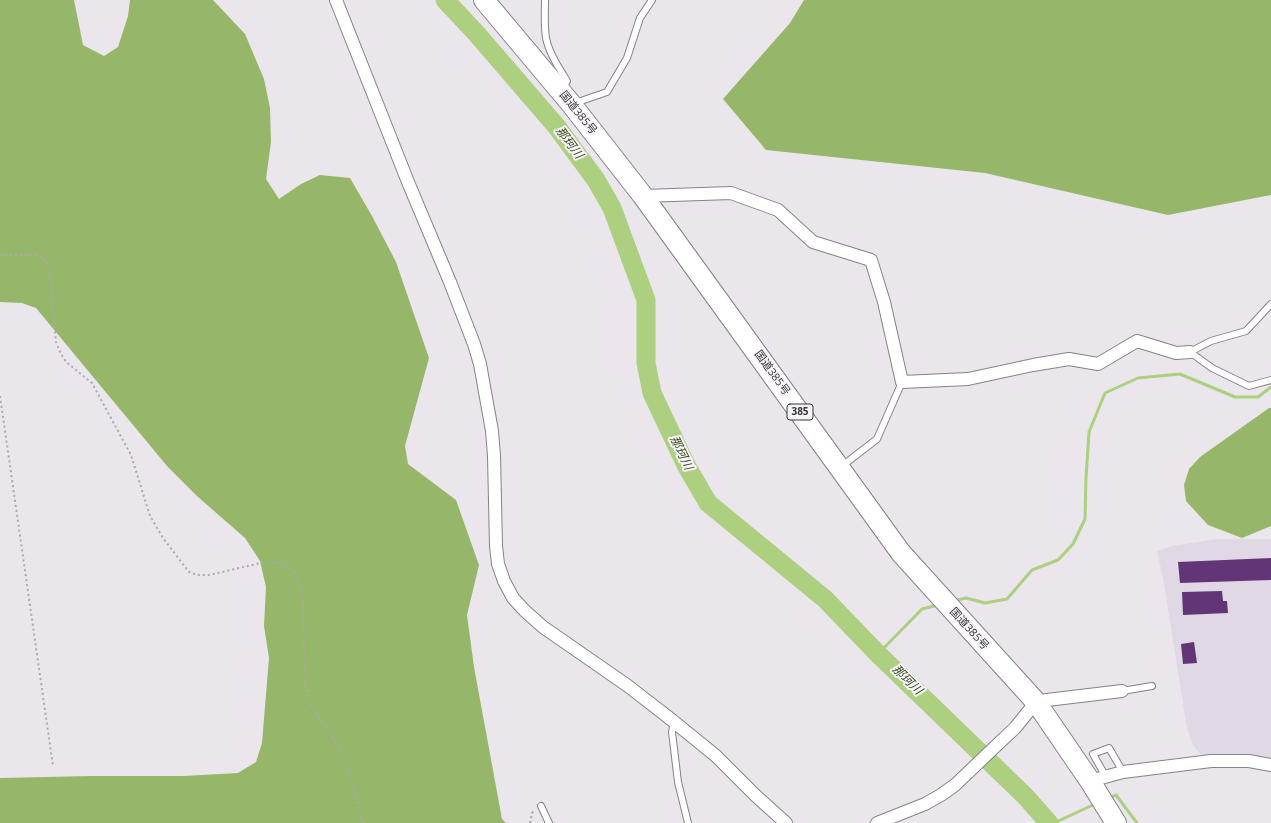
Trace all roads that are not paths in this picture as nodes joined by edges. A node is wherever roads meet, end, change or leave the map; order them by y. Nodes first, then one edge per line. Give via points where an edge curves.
1 (336, 0) edge
2 (484, 0) edge
3 (545, 0) edge
4 (652, 0) edge
5 (567, 99) junction
6 (643, 196) junction
7 (1271, 304) edge
8 (1190, 352) junction
9 (1271, 380) edge
10 (902, 382) junction
11 (840, 468) junction
12 (1152, 686) dead end
13 (1122, 691) joint
14 (1036, 702) junction
15 (674, 721) junction
16 (1271, 765) edge
17 (1123, 772) junction
18 (1098, 779) junction
19 (541, 806) road end
20 (883, 822) edge
21 (549, 823) edge
22 (688, 823) edge
23 (786, 823) edge
24 (1116, 823) edge

1 - 15 street via 450,282 480,364 492,431 496,546 498,564 504,581 513,598 543,627
2 - 5 highway, 国道385号 / 385
3 - 5 lane via 547,40 554,59 567,81
4 - 5 lane via 640,18 627,58 607,92
5 - 6 highway, 国道385号 / 385
6 - 10 street via 731,193 778,210 813,242 871,260 884,302
6 - 11 highway, 国道385号 / 385
7 - 8 lane via 1246,331 1211,341
8 - 9 lane via 1212,368 1249,386
8 - 10 street via 1176,353 1137,341 1098,364 1069,359 968,379
10 - 11 lane via 877,439
11 - 14 highway, 国道385号 / 385 via 901,553
12 - 13 lane
13 - 14 street
14 - 18 highway, 国道385号 / 385
14 - 20 street via 1014,728 955,785 925,804
15 - 22 lane via 672,732 678,782
15 - 23 street via 716,756
16 - 17 street via 1248,761 1211,761
17 - 18 street
17 - 18 lane via 1109,748 1093,754
18 - 24 highway, 国道385号 / 385
19 - 21 lane

